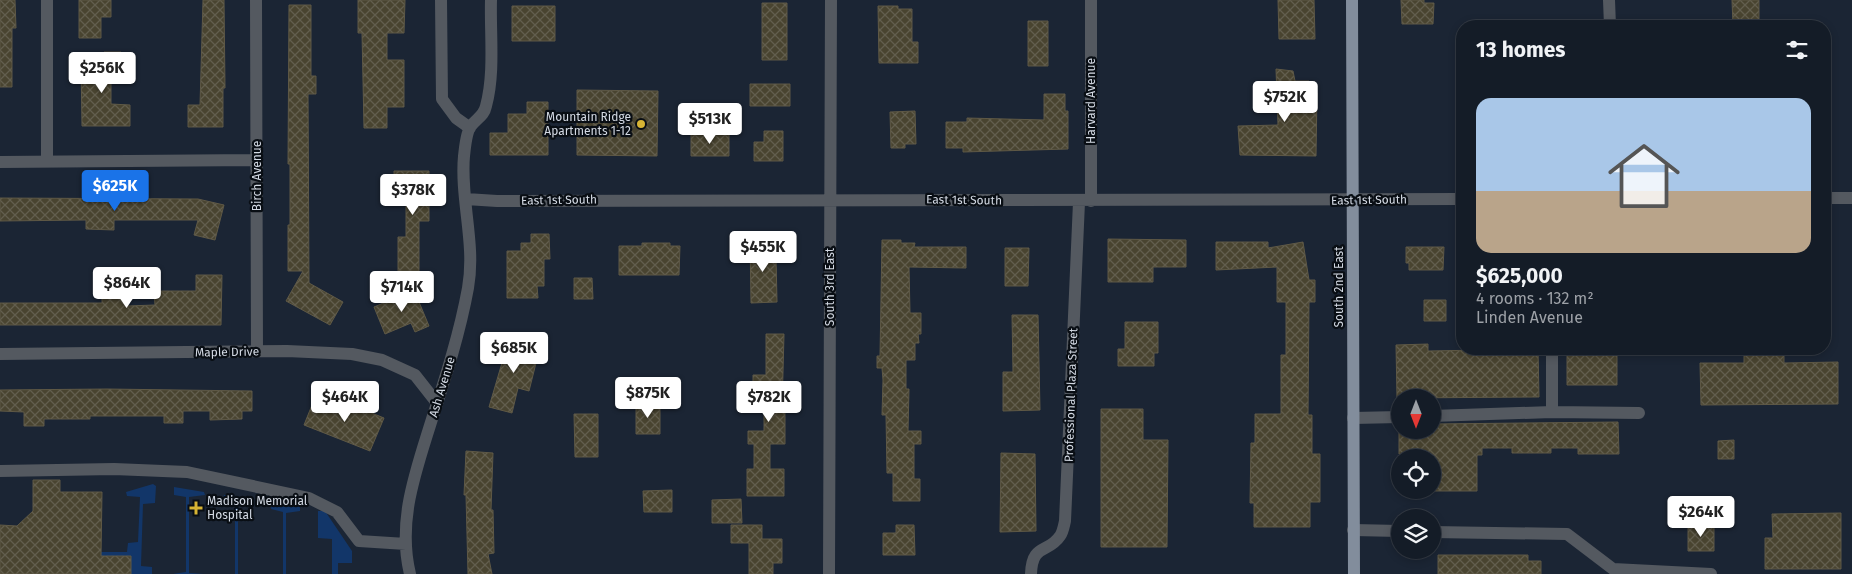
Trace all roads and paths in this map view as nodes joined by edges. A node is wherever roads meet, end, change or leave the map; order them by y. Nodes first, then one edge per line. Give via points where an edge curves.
1 (47, 0) edge
2 (256, 0) edge
3 (441, 0) edge
4 (491, 0) edge
5 (831, 0) edge
6 (1091, 0) edge
7 (1352, 0) edge
8 (1609, 0) edge
9 (1610, 20) edge
10 (470, 128) junction
11 (256, 160) junction
12 (47, 161) junction
13 (0, 162) edge
14 (1831, 198) edge
15 (1852, 198) edge
16 (466, 199) junction
17 (831, 199) junction
18 (1456, 199) edge
19 (1352, 201) junction
20 (1085, 202) junction
21 (257, 351) junction
22 (0, 354) edge
23 (1552, 355) edge
24 (437, 403) junction
25 (1552, 412) junction
26 (1638, 413) dead end
27 (1441, 416) edge
28 (1391, 417) edge
29 (1353, 418) junction
30 (0, 471) edge
31 (1353, 530) junction
32 (1391, 531) edge
33 (1441, 532) edge
34 (406, 544) junction
35 (410, 574) edge
36 (829, 574) edge
37 (1031, 574) edge
38 (1354, 574) edge
39 (1710, 574) edge

1 - 12 street
2 - 11 street, Birch Avenue
3 - 10 street via 442,99 456,118
4 - 10 street via 488,98 484,114
5 - 17 street, South 3rd East
6 - 20 street, Harvard Avenue
7 - 19 main road, South 2nd East
8 - 9 street
10 - 16 street, Ash Avenue via 463,168
11 - 12 street
11 - 21 street, Birch Avenue
12 - 13 street
14 - 15 street
16 - 17 street, East 1st South
16 - 24 street, Ash Avenue via 470,260 468,286 453,353
17 - 20 street, East 1st South
17 - 36 street, South 3rd East
18 - 19 street, East 1st South
19 - 20 street, East 1st South
19 - 29 main road, South 2nd East
20 - 37 street, Professional Plaza Street via 1065,521 1060,537 1031,560
21 - 22 street, Maple Drive
21 - 24 street, Maple Drive via 352,354 382,360 415,375
23 - 25 street
24 - 34 street, Ash Avenue via 411,487 406,510
25 - 26 street
25 - 27 street
28 - 29 street
29 - 31 main road, South 2nd East
30 - 34 street via 114,469 187,472 309,498 337,512 360,541
31 - 32 street
31 - 38 main road, South 2nd East
33 - 39 street via 1567,534 1613,569
34 - 35 street, Ash Avenue

